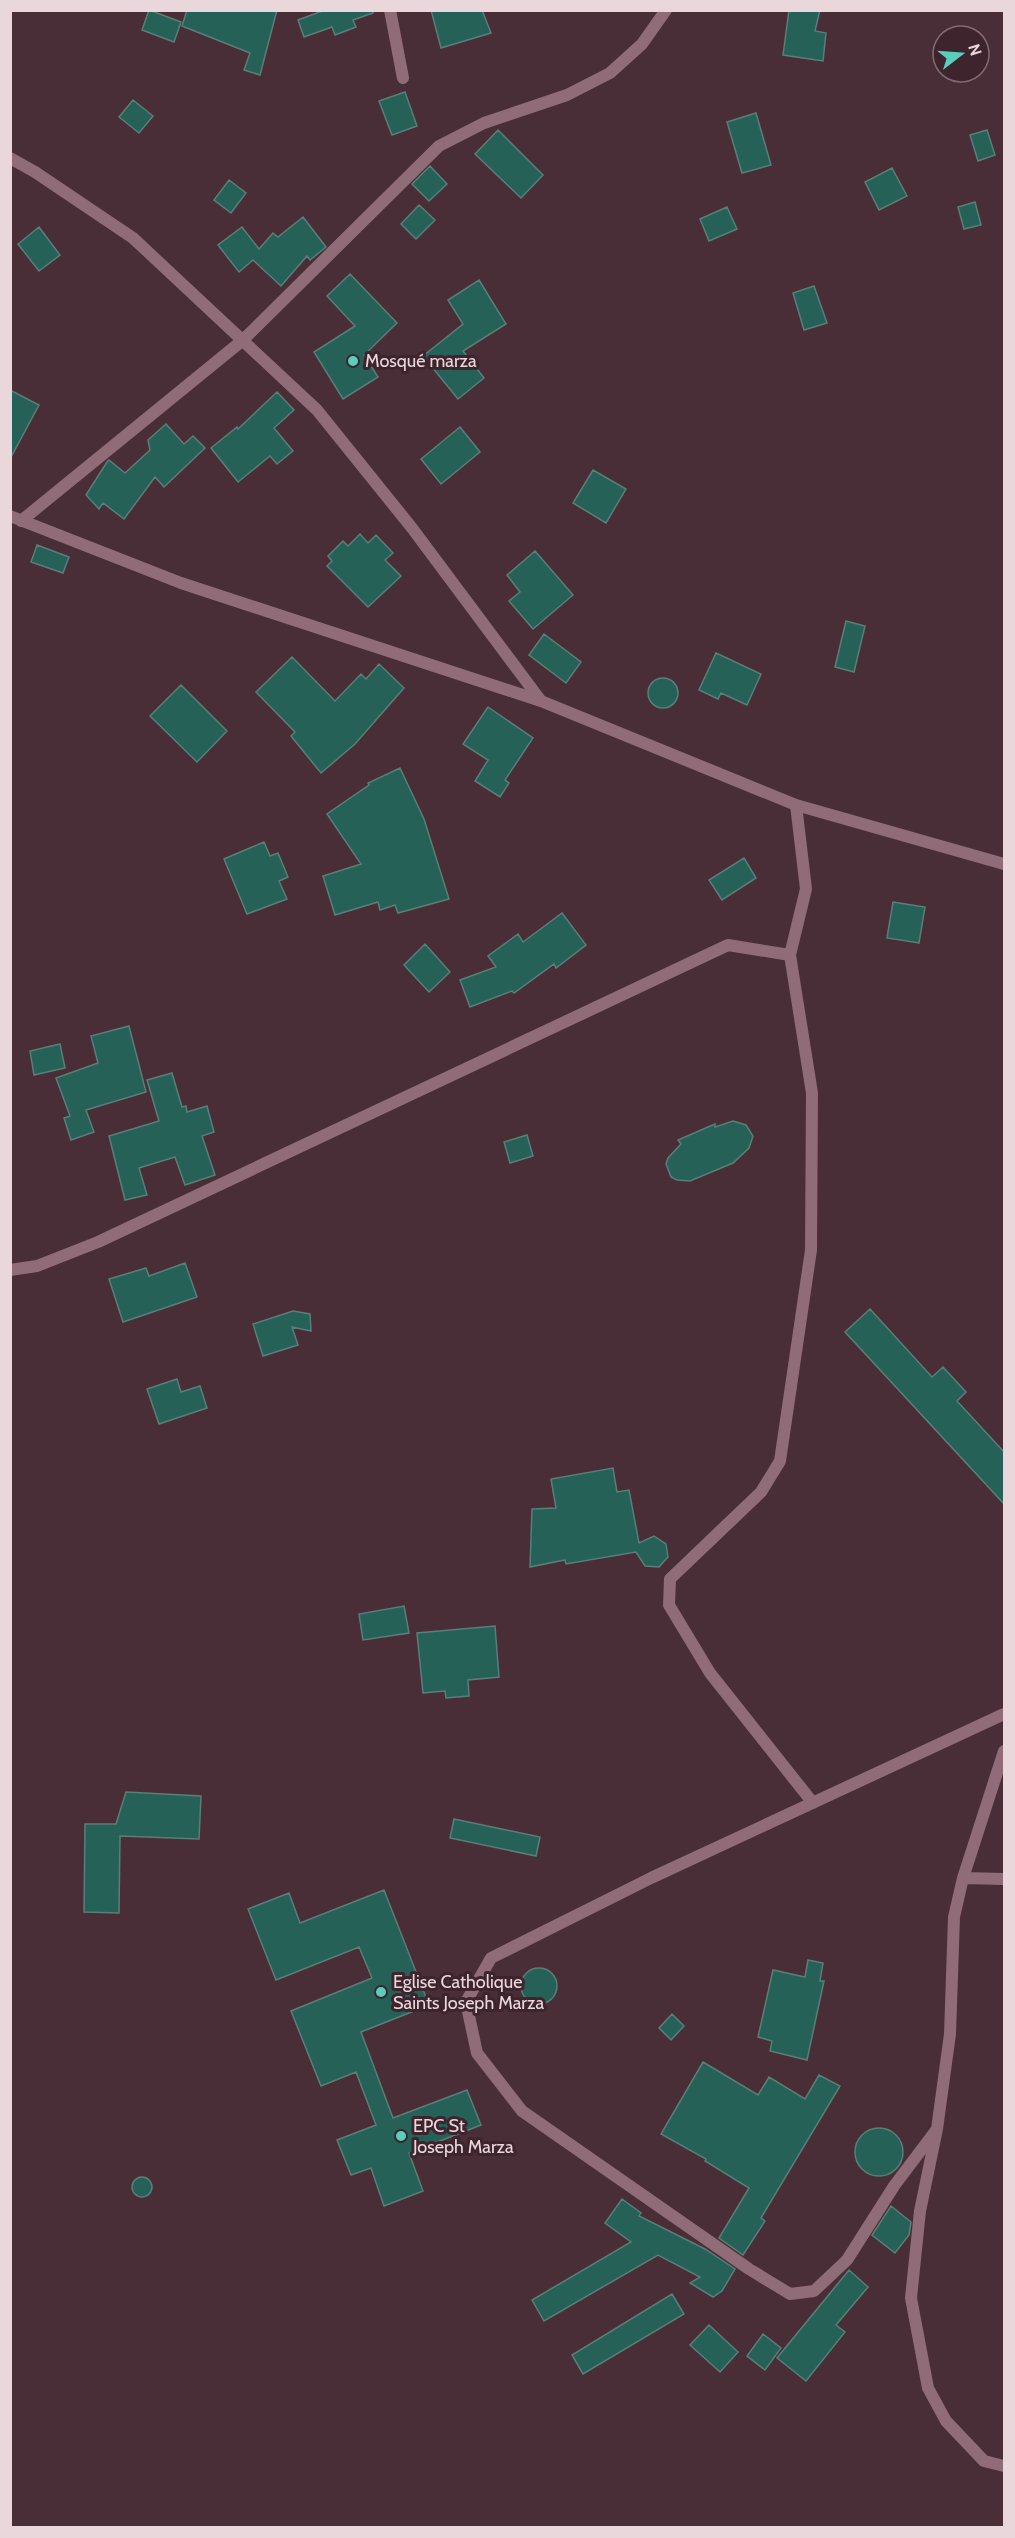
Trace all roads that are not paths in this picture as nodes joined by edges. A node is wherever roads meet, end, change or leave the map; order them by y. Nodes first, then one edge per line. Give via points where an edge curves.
1 (390, 10) edge
2 (666, 10) edge
3 (403, 78) dead end
4 (10, 158) edge
5 (243, 340) junction
6 (16, 518) edge
7 (541, 700) junction
8 (796, 805) junction
9 (1005, 864) edge
10 (790, 955) junction
11 (10, 1270) edge
12 (1005, 1714) edge
13 (1005, 1751) edge
14 (813, 1803) junction
15 (963, 1878) junction
16 (1005, 1879) edge
17 (937, 2129) junction
18 (1005, 2466) edge

1 - 3 street
2 - 5 street via 642,44 610,73 567,95 484,123 439,146
4 - 5 street via 133,238
5 - 6 street
5 - 7 street via 317,410 412,528
6 - 7 street via 181,583
7 - 8 street
8 - 9 street
8 - 10 street via 806,889
10 - 11 street via 728,945 98,1242 37,1266
10 - 14 street via 812,1093 811,1250 780,1461 761,1492 670,1579 669,1605 710,1673
12 - 14 street
13 - 15 street
14 - 17 street via 491,1958 466,2002 477,2054 522,2111 790,2294 814,2291 847,2260 894,2186
15 - 16 street
15 - 17 street via 954,1917 950,2034
17 - 18 street via 920,2211 911,2298 928,2388 946,2421 984,2461

